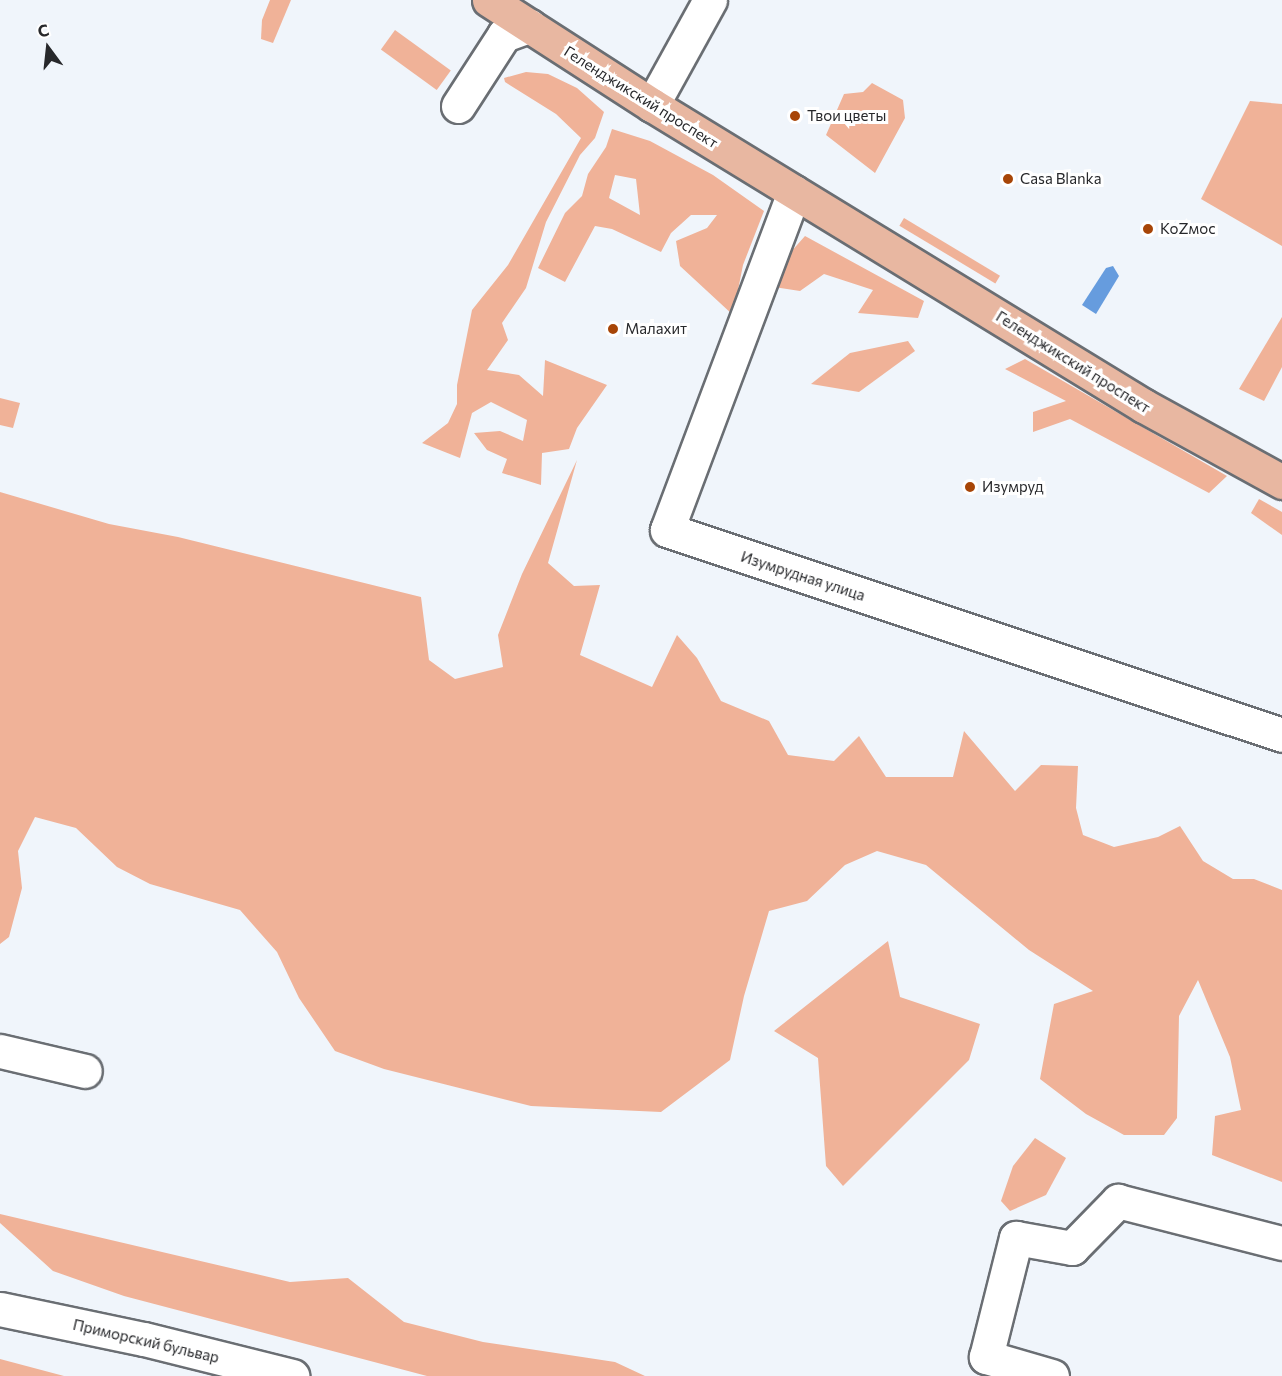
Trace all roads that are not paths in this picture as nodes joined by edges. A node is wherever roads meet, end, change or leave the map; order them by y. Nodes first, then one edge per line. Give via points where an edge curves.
1 (489, 0) edge
2 (710, 0) edge
3 (529, 26) junction
4 (652, 105) junction
5 (458, 106) dead end
6 (794, 192) junction
7 (1282, 482) edge
8 (1282, 735) edge
9 (0, 1051) edge
10 (85, 1071) dead end
11 (1282, 1243) edge
12 (0, 1309) edge
13 (292, 1376) edge
14 (1052, 1376) edge

1 - 3 main road, Геленджикский проспект
2 - 4 street
3 - 4 main road, Геленджикский проспект
3 - 5 street via 504,35
4 - 6 main road, Геленджикский проспект
6 - 7 main road, Геленджикский проспект via 1143,406
6 - 8 street, Изумрудная улица via 667,530
9 - 10 street
11 - 14 street via 1118,1201 1072,1248 1016,1238 986,1357
12 - 13 street, Приморский бульвар

